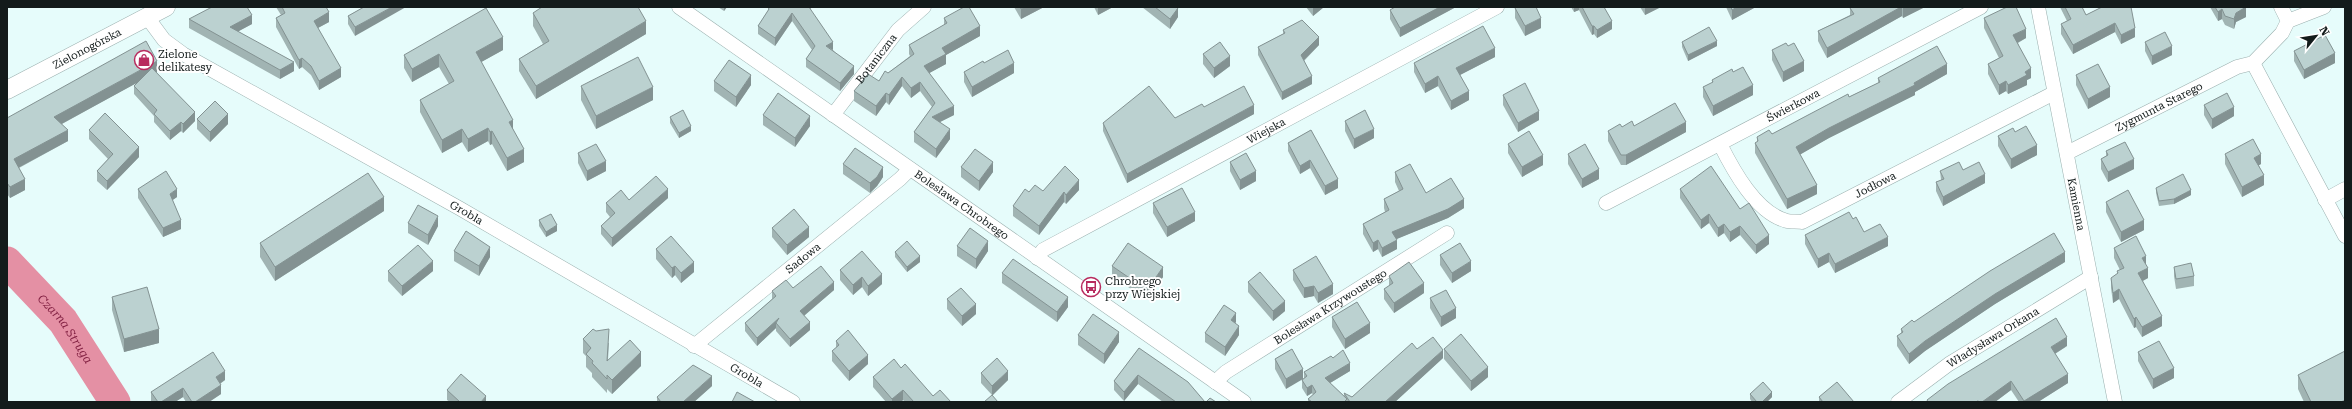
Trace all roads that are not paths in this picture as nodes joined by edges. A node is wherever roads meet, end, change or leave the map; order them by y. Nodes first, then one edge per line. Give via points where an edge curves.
1 (166, 7) edge
2 (679, 7) edge
3 (924, 7) edge
4 (1497, 7) edge
5 (1981, 7) edge
6 (2038, 7) edge
7 (2281, 7) edge
8 (2324, 7) edge
9 (147, 17) junction
10 (2288, 21) junction
11 (2253, 62) junction
12 (7, 90) edge
13 (2054, 93) junction
14 (833, 116) junction
15 (1720, 144) junction
16 (2067, 153) junction
17 (910, 169) junction
18 (2345, 189) edge
19 (2325, 200) junction
20 (1606, 203) dead end
21 (1447, 233) dead end
22 (2345, 236) edge
23 (1037, 258) junction
24 (2091, 277) junction
25 (694, 346) junction
26 (1215, 382) junction
27 (793, 402) edge
28 (1244, 402) edge
29 (1898, 402) edge
30 (2115, 402) edge

1 - 9 street, Zielonogórska
2 - 14 street, Bolesława Chrobrego
3 - 14 street, Botaniczna via 898,30
4 - 23 street, Wiejska via 1044,250
5 - 15 street, Świerkowa
6 - 13 street, Kamienna
7 - 10 street
8 - 10 street
9 - 12 street, Zielonogórska
9 - 25 street, Grobla via 164,40 183,54 444,200
10 - 11 street, Zygmunta Starego via 2282,33
11 - 16 street, Zygmunta Starego via 2237,67
11 - 19 street
13 - 15 street, Jodłowa via 1802,222 1787,221 1762,205 1735,174
13 - 16 street, Kamienna
14 - 17 street, Bolesława Chrobrego
15 - 20 street, Świerkowa
16 - 24 street, Kamienna
17 - 23 street, Bolesława Chrobrego
17 - 25 street, Sadowa
18 - 19 street
19 - 22 street
21 - 26 street, Bolesława Krzywoustego via 1226,372
23 - 26 street, Bolesława Chrobrego
24 - 29 street, Władysława Orkana via 1949,364
24 - 30 street, Kamienna
25 - 27 street, Grobla
26 - 28 street, Bolesława Chrobrego

